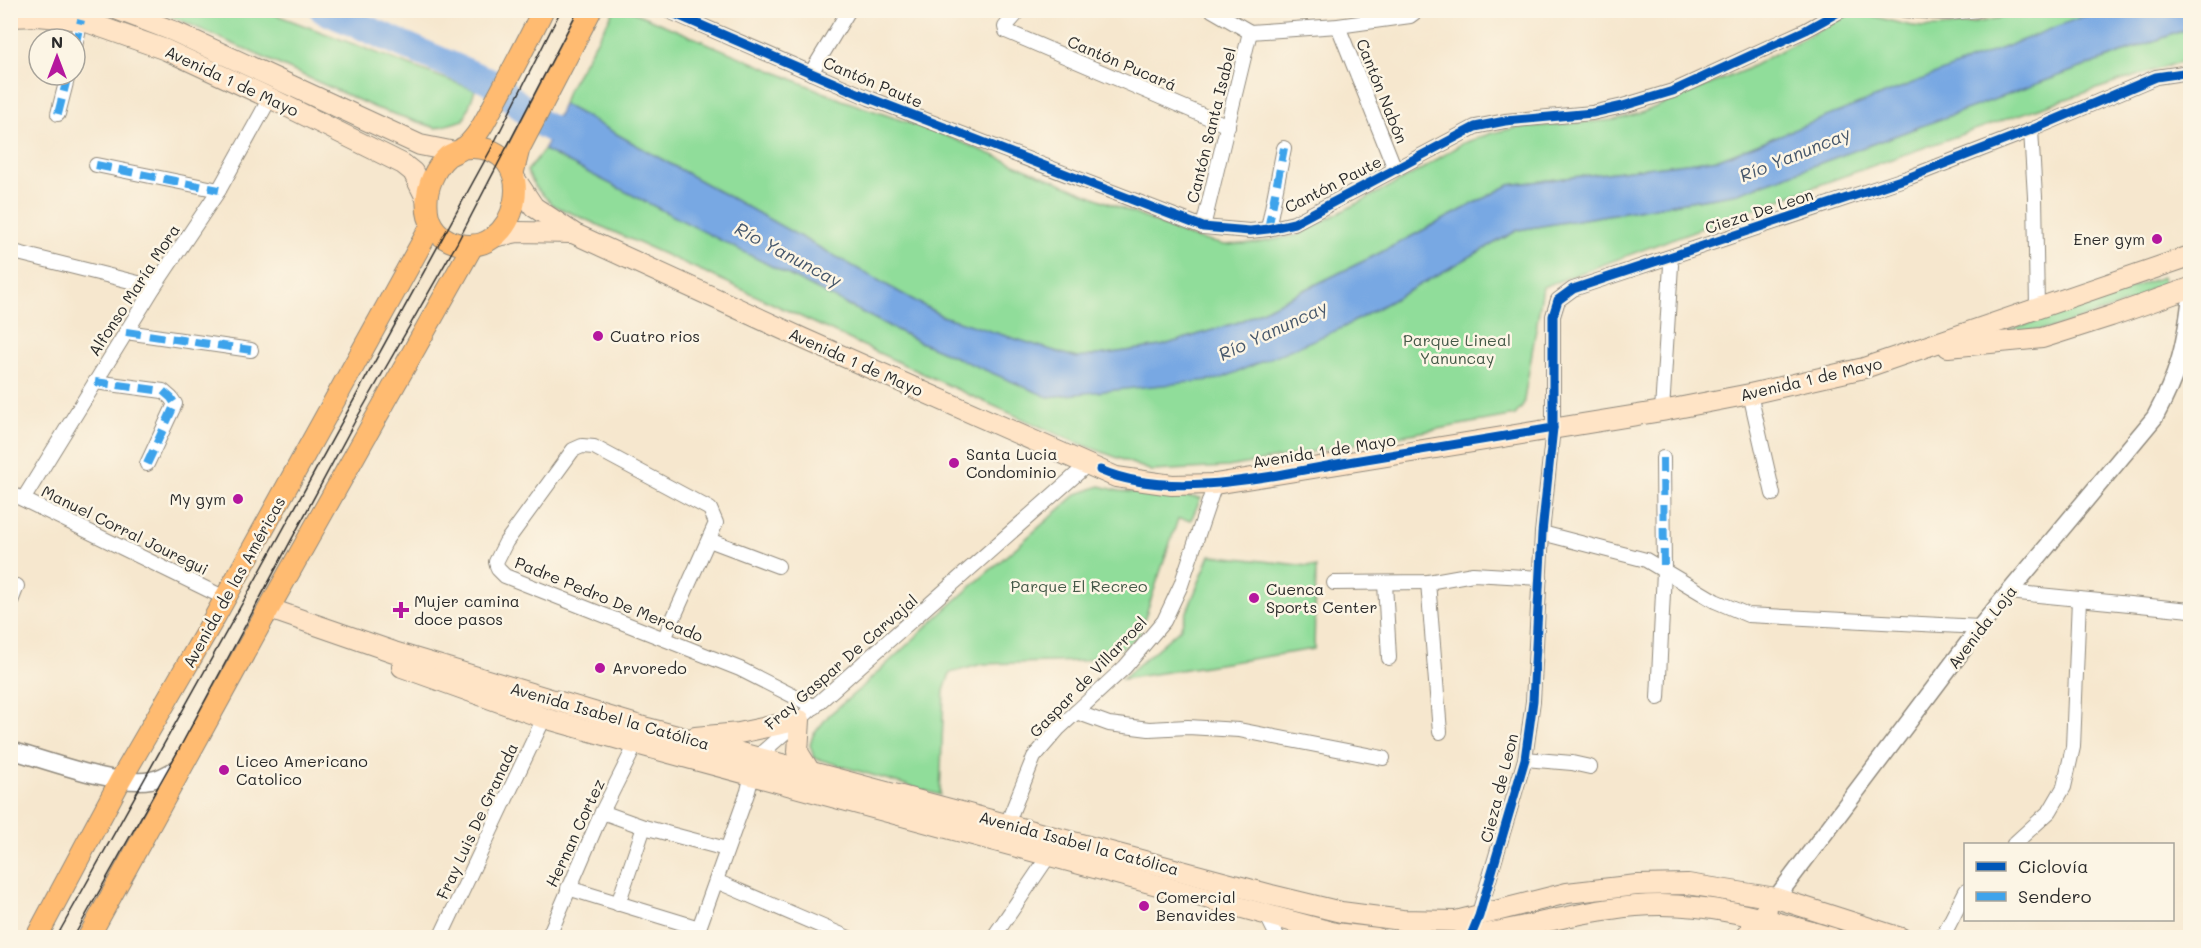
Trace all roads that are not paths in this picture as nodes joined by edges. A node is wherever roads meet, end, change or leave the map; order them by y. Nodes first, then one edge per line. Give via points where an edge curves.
1 (118, 10) edge
2 (543, 10) edge
3 (591, 10) edge
4 (666, 10) edge
5 (849, 10) edge
6 (1020, 10) edge
7 (1212, 10) edge
8 (1241, 10) edge
9 (1418, 10) edge
10 (1842, 10) edge
11 (1904, 10) edge
12 (1979, 10) edge
13 (10, 17) edge
14 (81, 20) junction
15 (1236, 24) junction
16 (1338, 26) junction
17 (79, 27) edge
18 (1250, 32) junction
19 (2190, 72) edge
20 (811, 73) junction
21 (65, 87) edge
22 (270, 98) junction
23 (58, 114) dead end
24 (1228, 126) junction
25 (2031, 130) junction
26 (1284, 148) dead end
27 (459, 150) junction
28 (96, 165) dead end
29 (1395, 169) junction
30 (514, 176) junction
31 (219, 190) junction
32 (427, 200) junction
33 (431, 226) junction
34 (1203, 227) junction
35 (1268, 229) junction
36 (575, 234) junction
37 (483, 241) junction
38 (10, 251) edge
39 (2190, 256) edge
40 (1671, 265) dead end
41 (154, 287) junction
42 (2190, 288) edge
43 (2157, 300) junction
44 (2190, 304) edge
45 (2037, 308) junction
46 (2188, 324) junction
47 (126, 332) junction
48 (251, 350) dead end
49 (1919, 350) junction
50 (95, 382) junction
51 (1750, 394) junction
52 (1662, 411) junction
53 (1553, 428) junction
54 (1663, 458) dead end
55 (147, 464) dead end
56 (1088, 464) junction
57 (1215, 484) junction
58 (10, 492) edge
59 (1773, 494) dead end
60 (24, 498) junction
61 (1542, 533) junction
62 (710, 540) junction
63 (778, 566) dead end
64 (1664, 571) junction
65 (1540, 578) junction
66 (1428, 582) junction
67 (1334, 583) dead end
68 (1385, 583) junction
69 (17, 586) dead end
70 (2009, 592) junction
71 (225, 598) junction
72 (2079, 599) junction
73 (10, 604) edge
74 (2190, 610) edge
75 (266, 614) junction
76 (1980, 627) junction
77 (664, 639) junction
78 (1389, 658) dead end
79 (1658, 698) dead end
80 (815, 707) junction
81 (1076, 712) junction
82 (544, 718) junction
83 (800, 720) junction
84 (1440, 732) dead end
85 (683, 738) junction
86 (636, 744) junction
87 (10, 750) edge
88 (1383, 758) dead end
89 (1525, 759) junction
90 (185, 764) junction
91 (754, 767) junction
92 (1590, 767) dead end
93 (811, 773) junction
94 (120, 781) junction
95 (602, 812) junction
96 (1007, 824) junction
97 (644, 827) junction
98 (2015, 843) edge
99 (726, 849) junction
100 (1050, 854) junction
101 (716, 881) junction
102 (568, 888) junction
103 (1964, 893) edge
104 (1776, 898) junction
105 (618, 904) junction
106 (1266, 914) junction
107 (1479, 916) junction
108 (1761, 917) junction
109 (698, 933) edge
110 (1467, 937) edge
111 (36, 938) edge
112 (88, 938) edge
113 (440, 938) edge
114 (548, 938) edge
115 (849, 938) edge
116 (993, 938) edge
117 (1278, 938) edge
118 (1377, 938) edge
119 (1744, 938) edge
120 (1833, 938) edge
121 (1901, 938) edge
122 (1942, 938) edge

1 - 27 main road, Avenida 1 de Mayo via 173,31 420,145
2 - 27 main road via 484,122
3 - 30 main road via 519,149
4 - 20 street, Cantón Paute
5 - 20 street
6 - 24 street, Cantón Pucará via 1005,29
7 - 15 street
8 - 15 street, Cantón Santa Isabel
9 - 16 street via 1410,15
10 - 29 street, Cantón Paute via 1673,91 1592,113 1480,125
11 - 12 street
13 - 14 main road, Avenida 1 de Mayo
14 - 17 street
14 - 22 main road, Avenida 1 de Mayo via 166,50
15 - 18 street
16 - 18 street
16 - 29 street, Cantón Nabón
18 - 24 street, Cantón Santa Isabel
19 - 25 street, Cieza De Leon via 2156,77
20 - 34 street, Cantón Paute
21 - 23 street
22 - 31 street, Alfonso María Mora
22 - 32 main road, Avenida 1 de Mayo via 403,164 413,172
24 - 34 street, Cantón Santa Isabel
25 - 45 street
25 - 53 street, Cieza De Leon via 1910,177 1574,289 1558,300 1553,316
26 - 35 street
27 - 30 main road via 490,151 502,159
27 - 32 main road via 443,161
28 - 31 street
29 - 35 street, Cantón Paute via 1294,223
30 - 36 main road, Avenida 1 de Mayo via 534,207
30 - 37 main road via 516,195 510,216
31 - 41 street, Alfonso María Mora
32 - 33 main road
33 - 37 main road via 450,240
33 - 71 main road, Avenida de las Américas
34 - 35 street, Cantón Paute
36 - 37 main road, Avenida 1 de Mayo via 518,232
36 - 56 main road, Avenida 1 de Mayo
37 - 75 main road
38 - 41 street
39 - 45 main road, Avenida 1 de Mayo
40 - 52 street
41 - 47 street, Alfonso María Mora
42 - 43 main road, Avenida 1 de Mayo
43 - 46 street via 2178,303
43 - 49 main road, Avenida 1 de Mayo via 2042,338
44 - 46 street, Avenida Loja
45 - 49 main road, Avenida 1 de Mayo
46 - 70 street, Avenida Loja via 2179,366 2155,417
47 - 48 street
47 - 50 street, Alfonso María Mora
49 - 51 main road, Avenida 1 de Mayo via 1864,368
50 - 55 street via 163,392 175,404
50 - 60 street, Alfonso María Mora
51 - 52 main road, Avenida 1 de Mayo
51 - 59 street
52 - 53 main road, Avenida 1 de Mayo
53 - 57 main road, Avenida 1 de Mayo
53 - 61 street, Cieza De Leon
54 - 64 street
56 - 57 main road, Avenida 1 de Mayo via 1116,477 1138,481
56 - 80 street, Fray Gaspar De Carvajal
57 - 81 street, Gaspar de Villarroel via 1181,585 1164,621 1125,667
58 - 60 street, Manuel Corral Jouregui
60 - 71 street, Manuel Corral Jouregui
61 - 64 street via 1638,556
61 - 65 street, Cieza de Leon
62 - 63 street
62 - 77 street
62 - 77 street, Padre Pedro De Mercado via 716,523 710,509 594,447 582,446 573,450 506,542 496,562 505,576
64 - 76 street via 1715,602 1748,615
64 - 79 street
65 - 66 street via 1473,574
65 - 89 street, Cieza de Leon via 1533,701
66 - 68 street
66 - 84 street
67 - 68 street
68 - 78 street
69 - 73 street
70 - 72 street
70 - 76 street, Avenida Loja
71 - 94 main road, Avenida de las Américas
72 - 74 street
72 - 98 street via 2073,747 2064,788 2050,811
75 - 82 main road, Avenida Isabel la Católica
75 - 85 main road, Avenida Isabel la Católica
75 - 90 main road
76 - 104 street, Avenida Loja
77 - 80 street, Padre Pedro De Mercado via 740,669
80 - 83 street, Fray Gaspar De Carvajal
81 - 88 street via 1109,724 1149,729 1239,730
81 - 96 street, Gaspar de Villarroel via 1034,757
82 - 86 main road, Avenida Isabel la Católica
82 - 113 street, Fray Luis De Granada
83 - 85 main road via 739,733
83 - 91 street, Fray Gaspar De Carvajal
83 - 93 main road via 798,752
85 - 91 main road, Avenida Isabel la Católica
86 - 91 main road, Avenida Isabel la Católica
86 - 95 street, Hernan Cortez
87 - 94 street
89 - 92 street
89 - 107 street, Cieza de Leon
90 - 94 street via 150,781
90 - 112 main road
91 - 93 main road, Avenida Isabel la Católica
91 - 99 street, Fray Gaspar De Carvajal
91 - 100 main road, Avenida Isabel la Católica
93 - 96 main road, Avenida Isabel la Católica
94 - 111 main road, Avenida de las Américas
95 - 97 street
95 - 102 street, Hernan Cortez
96 - 107 main road, Avenida Isabel la Católica via 1341,912 1402,920 1456,921
97 - 99 street
97 - 105 street
99 - 101 street, Fray Gaspar De Carvajal
100 - 106 main road, Avenida Isabel la Católica
100 - 116 street
101 - 109 street, Fray Gaspar De Carvajal
101 - 115 street
102 - 105 street
102 - 114 street, Hernan Cortez
103 - 122 street
104 - 107 main road, Avenida Isabel la Católica via 1688,884 1637,885 1567,893
104 - 108 main road, Avenida Loja
104 - 121 main road, Avenida Isabel la Católica
105 - 109 street
106 - 117 street
106 - 118 main road, Avenida Isabel la Católica via 1335,933
107 - 110 street, Cieza de Leon
108 - 110 main road via 1688,906 1637,905
108 - 119 main road, Avenida Loja
108 - 120 main road

